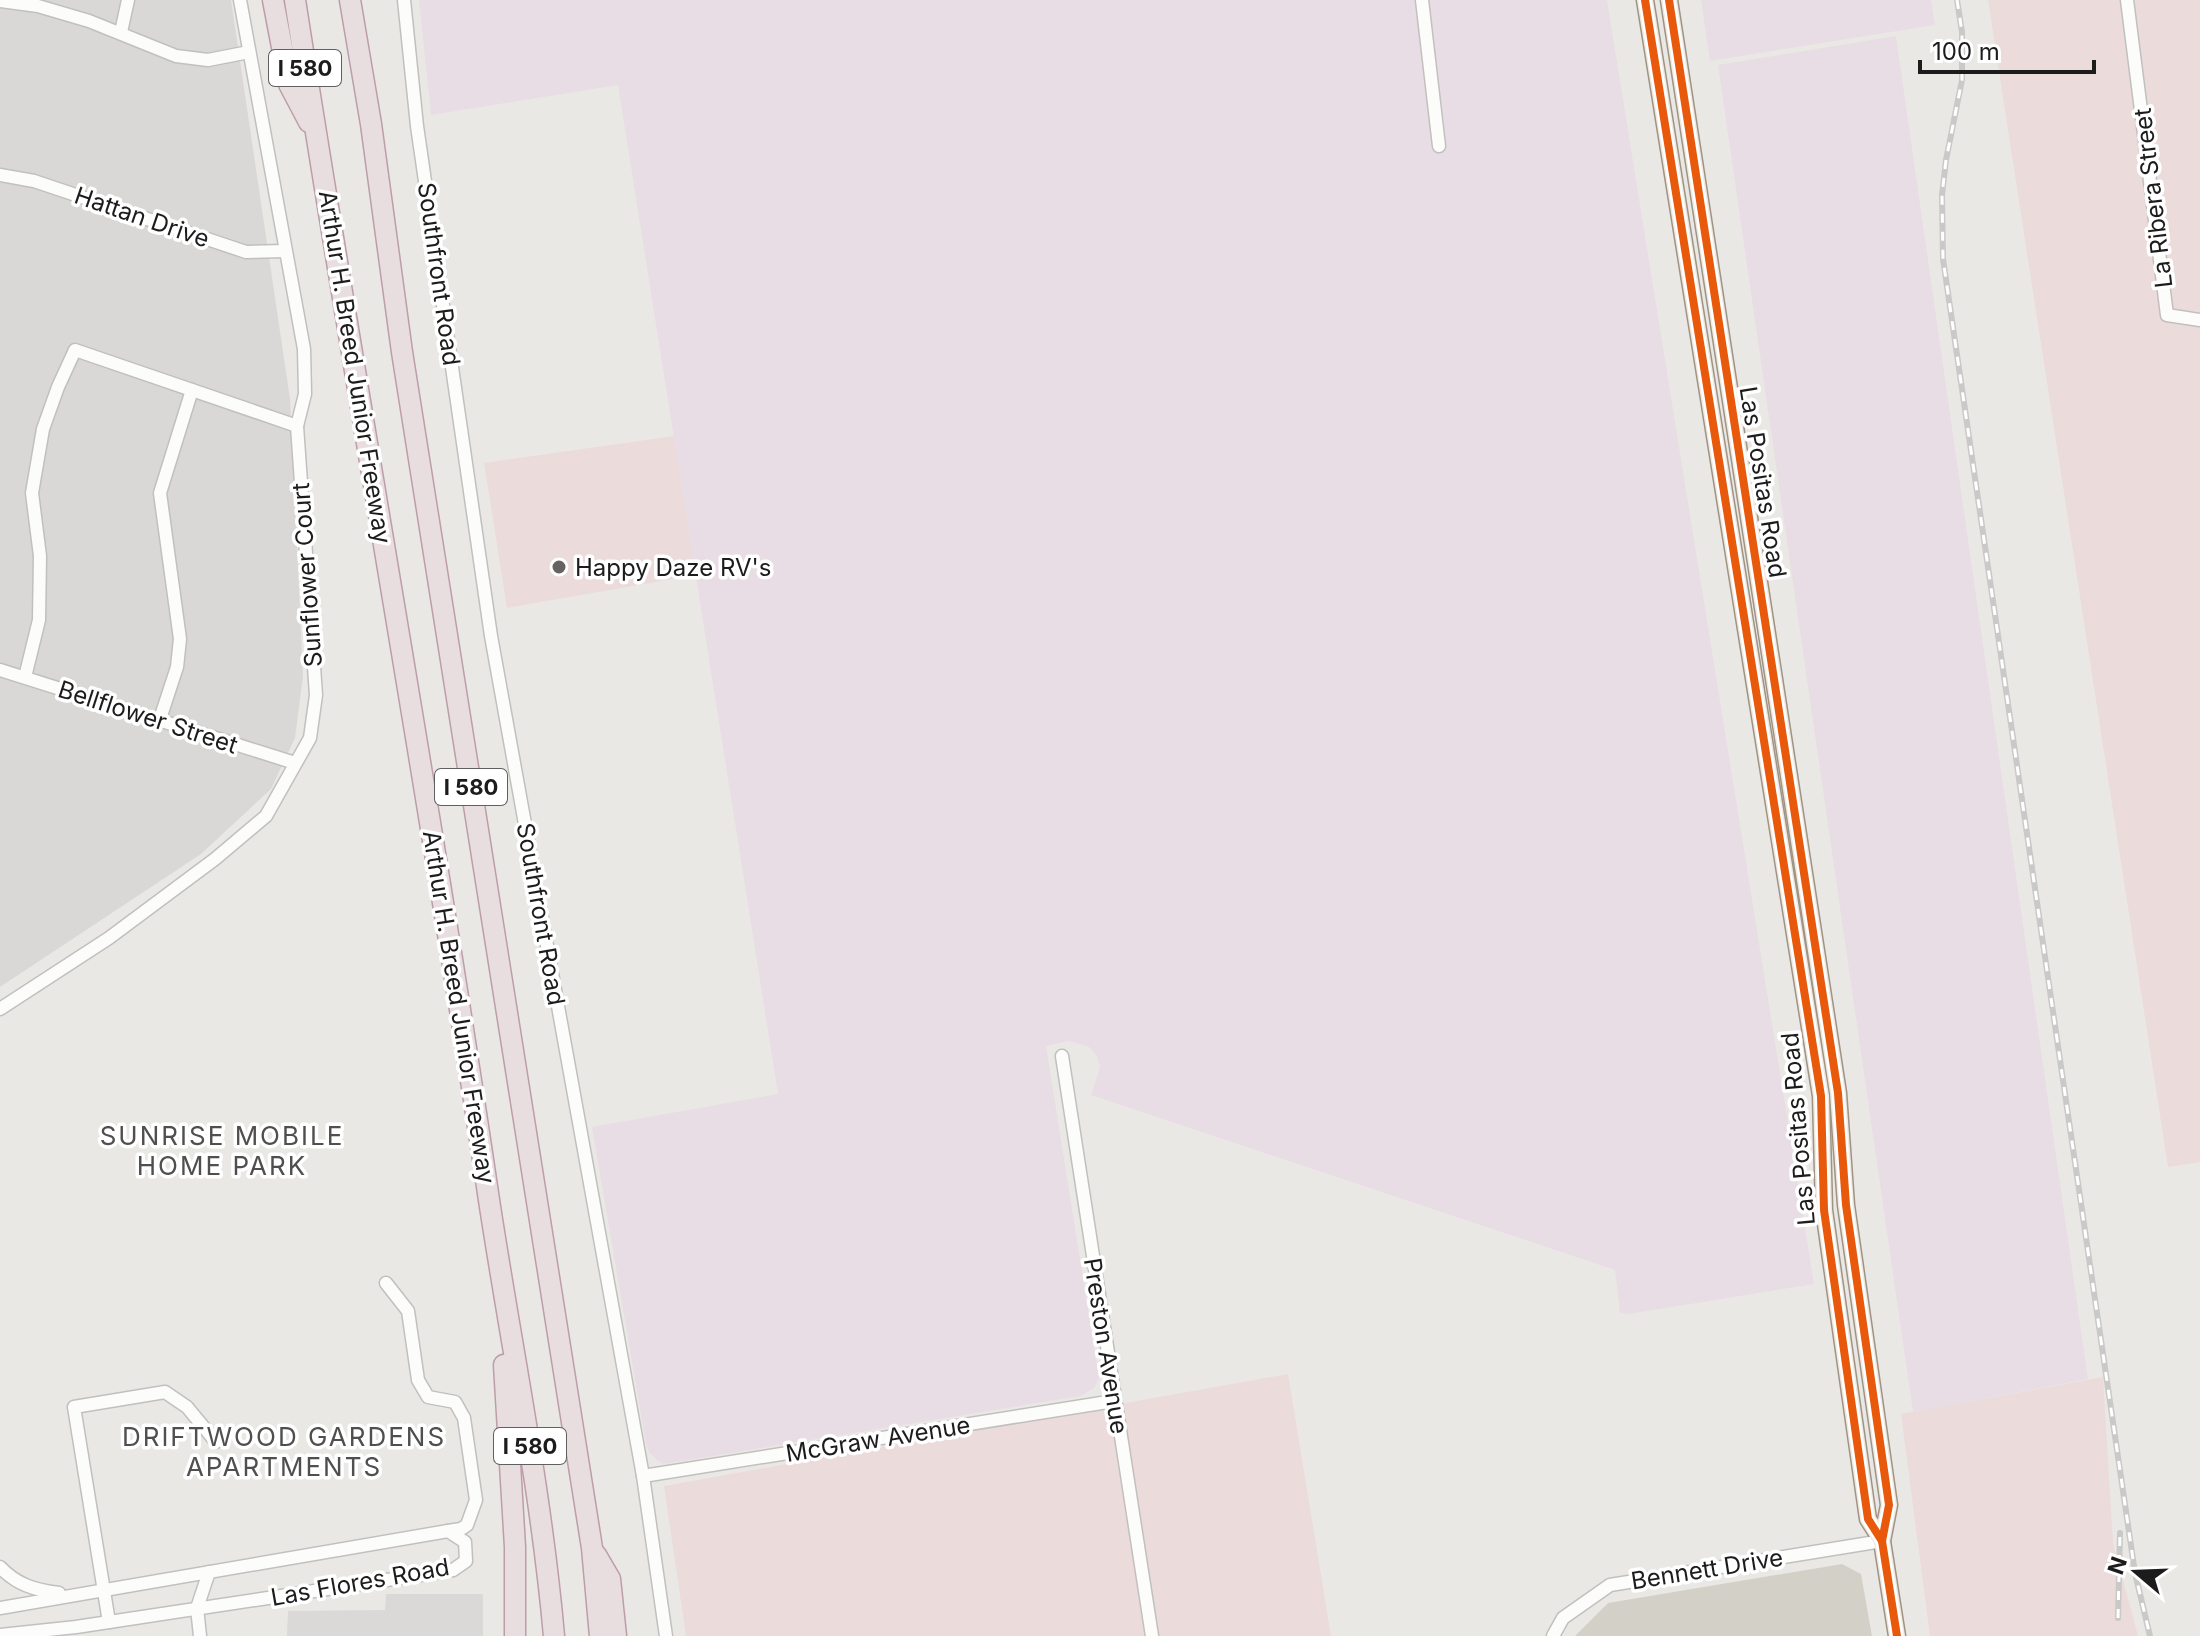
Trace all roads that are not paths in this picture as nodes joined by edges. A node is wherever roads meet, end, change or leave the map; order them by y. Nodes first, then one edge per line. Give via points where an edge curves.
1 (128, 0) edge
2 (240, 0) edge
3 (273, 0) edge
4 (295, 0) edge
5 (350, 0) edge
6 (358, 0) edge
7 (404, 0) edge
8 (1422, 0) edge
9 (1645, 0) edge
10 (1669, 0) edge
11 (2127, 0) edge
12 (0, 1) edge
13 (355, 26) junction
14 (121, 32) junction
15 (249, 52) junction
16 (316, 136) junction
17 (1439, 146) dead end
18 (0, 175) edge
19 (285, 251) junction
20 (2200, 320) edge
21 (192, 390) junction
22 (297, 426) junction
23 (0, 670) edge
24 (25, 677) junction
25 (159, 722) junction
26 (295, 763) junction
27 (0, 1009) edge
28 (1062, 1056) dead end
29 (498, 1257) junction
30 (386, 1283) dead end
31 (1114, 1401) junction
32 (216, 1442) dead end
33 (643, 1476) junction
34 (448, 1531) junction
35 (1882, 1541) junction
36 (592, 1548) junction
37 (0, 1567) edge
38 (209, 1572) junction
39 (104, 1590) junction
40 (74, 1595) junction
41 (0, 1608) edge
42 (197, 1608) junction
43 (109, 1622) junction
44 (76, 1627) junction
45 (0, 1635) edge
46 (51, 1636) edge
47 (200, 1636) edge
48 (515, 1636) edge
49 (554, 1636) edge
50 (600, 1636) edge
51 (616, 1636) edge
52 (666, 1636) edge
53 (1152, 1636) edge
54 (1553, 1636) edge
55 (1897, 1636) edge

1 - 14 street
2 - 15 street, Sunflower Court
3 - 16 highway via 289,84
4 - 16 highway, Arthur H. Breed Junior Freeway / I 580
5 - 13 highway, Arthur H. Breed Junior Freeway / I 580
6 - 13 highway
7 - 33 street, Southfront Road via 417,126 491,636
8 - 17 street
9 - 35 main road, Las Positas Road via 1821,1096 1824,1210 1868,1519
10 - 35 main road, Las Positas Road via 1838,1097 1846,1205 1889,1505
11 - 20 street, La Ribera Street via 2167,315
12 - 14 street via 38,6
13 - 36 highway, Arthur H. Breed Junior Freeway / I 580
14 - 15 street via 176,56 208,60
15 - 19 street, Sunflower Court
16 - 29 highway, Arthur H. Breed Junior Freeway / I 580
18 - 19 street, Hattan Drive via 34,181 246,252
19 - 22 street, Sunflower Court via 304,349 305,394
21 - 22 street
21 - 24 street via 75,350 43,429 32,493 40,556 39,620
21 - 25 street via 160,493 180,639
22 - 26 street, Sunflower Court via 316,695 310,738
23 - 24 street, Bellflower Street
24 - 25 street, Bellflower Street
25 - 26 street, Bellflower Street
26 - 27 street, Sunflower Court via 266,816 109,938
28 - 31 street, Preston Avenue
29 - 48 highway
29 - 49 highway, Arthur H. Breed Junior Freeway / I 580 via 533,1463
30 - 34 street via 408,1311 418,1380 428,1397 455,1402 464,1418 476,1500 467,1525
31 - 33 street, McGraw Avenue
31 - 53 street, Preston Avenue
32 - 39 street via 187,1407 165,1392 74,1407
33 - 52 street, Southfront Road
34 - 38 street, Las Flores Road
34 - 42 street, Las Flores Road via 465,1542 466,1561 453,1570
35 - 54 street, Bennett Drive via 1610,1585 1563,1618
35 - 55 main road, Las Positas Road
36 - 50 highway, Arthur H. Breed Junior Freeway / I 580
36 - 51 highway via 610,1579
37 - 40 street, Las Flores Road via 32,1589
38 - 39 street, Las Flores Road
38 - 42 street
39 - 40 street, Las Flores Road
39 - 43 street
40 - 41 street, Las Flores Road
42 - 43 street, Las Flores Road
42 - 47 street
43 - 44 street, Las Flores Road
44 - 45 street, Las Flores Road
44 - 46 street, Las Flores Road

